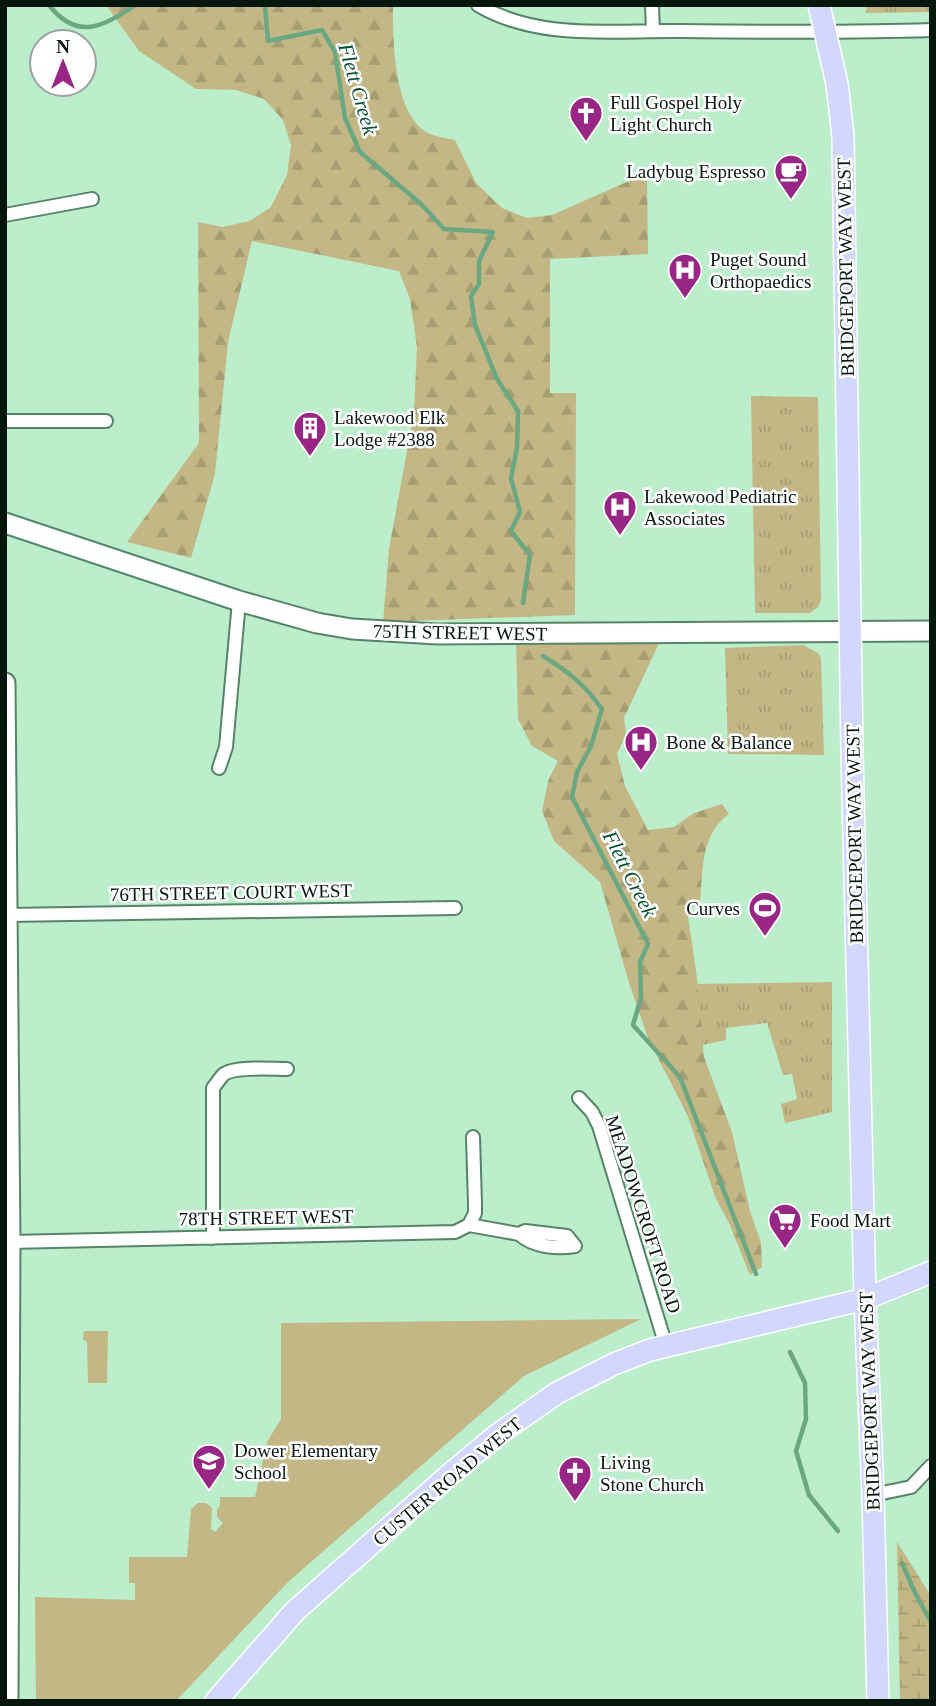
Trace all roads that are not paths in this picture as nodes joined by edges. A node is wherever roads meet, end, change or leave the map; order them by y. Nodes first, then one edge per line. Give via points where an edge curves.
1 (478, 5) edge
2 (652, 5) edge
3 (820, 5) edge
4 (653, 30) junction
5 (931, 30) edge
6 (826, 33) junction
7 (92, 199) dead end
8 (5, 215) edge
9 (5, 421) edge
10 (106, 421) dead end
11 (5, 523) edge
12 (239, 601) junction
13 (849, 630) junction
14 (931, 631) edge
15 (5, 683) edge
16 (219, 768) dead end
17 (455, 908) dead end
18 (8, 915) junction
19 (7, 958) edge
20 (287, 1069) dead end
21 (579, 1098) dead end
22 (473, 1137) dead end
23 (469, 1225) junction
24 (519, 1234) dead end
25 (213, 1238) junction
26 (10, 1242) junction
27 (931, 1272) edge
28 (864, 1299) junction
29 (666, 1346) junction
30 (931, 1465) edge
31 (873, 1495) junction
32 (7, 1668) edge
33 (8, 1701) edge
34 (216, 1701) edge
35 (878, 1701) edge

1 - 4 street via 535,27
2 - 4 street
3 - 6 main road, BRIDGEPORT WAY WEST
4 - 6 street
5 - 6 street
6 - 13 main road, BRIDGEPORT WAY WEST via 843,136
7 - 8 street
9 - 10 street
11 - 12 street, 75TH STREET WEST
12 - 13 street, 75TH STREET WEST via 326,625 401,634
12 - 16 street via 226,747
13 - 14 street, 75TH STREET WEST
13 - 28 main road, BRIDGEPORT WAY WEST
15 - 18 street
17 - 18 street, 76TH STREET COURT WEST
18 - 19 street
19 - 26 street
20 - 25 street via 228,1072 213,1088
21 - 29 street, MEADOWCROFT ROAD via 595,1116 604,1139
22 - 23 street via 475,1213
23 - 24 street, 78TH STREET WEST
23 - 25 street, 78TH STREET WEST via 455,1232
25 - 26 street, 78TH STREET WEST
26 - 32 street
27 - 28 main road, CUSTER ROAD WEST
28 - 29 main road, CUSTER ROAD WEST
28 - 31 main road, BRIDGEPORT WAY WEST
29 - 34 main road, CUSTER ROAD WEST via 597,1372 513,1423 295,1611
30 - 31 street via 911,1487
31 - 35 main road, BRIDGEPORT WAY WEST
32 - 33 street

